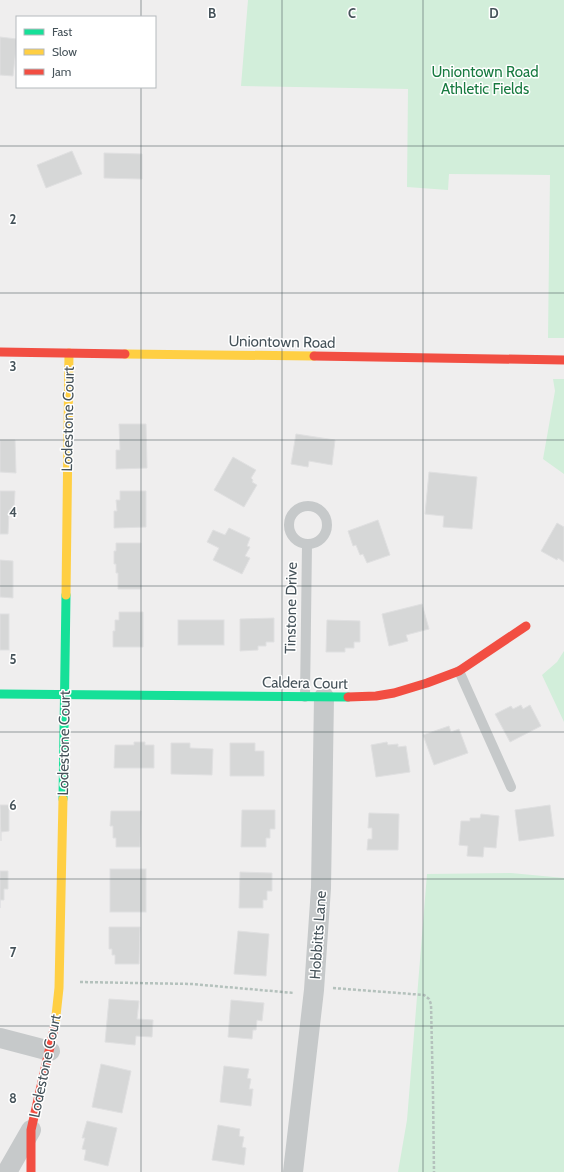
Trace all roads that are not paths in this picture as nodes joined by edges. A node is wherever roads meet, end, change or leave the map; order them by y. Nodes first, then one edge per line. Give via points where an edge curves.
1 (0, 352) edge
2 (69, 353) junction
3 (564, 360) edge
4 (307, 544) dead end
5 (526, 626) dead end
6 (459, 671) junction
7 (0, 694) edge
8 (65, 694) junction
9 (314, 697) junction
10 (511, 787) dead end
11 (0, 1038) edge
12 (50, 1051) junction
13 (31, 1130) junction
14 (7, 1172) edge
15 (31, 1172) edge
16 (293, 1172) edge

1 - 2 street, Uniontown Road
2 - 3 street, Uniontown Road
2 - 8 street, Lodestone Court
4 - 9 lane, Tinstone Drive
5 - 6 street, Caldera Court
6 - 9 street, Caldera Court via 394,693 370,697
6 - 10 lane
7 - 8 street, Caldera Court
8 - 9 street, Caldera Court
8 - 12 street, Lodestone Court via 59,988
9 - 16 street, Hobbitts Lane via 321,896 314,990
11 - 12 street
12 - 13 street, Lodestone Court
13 - 14 street, Lodestone Court
13 - 15 street, Lodestone Court

